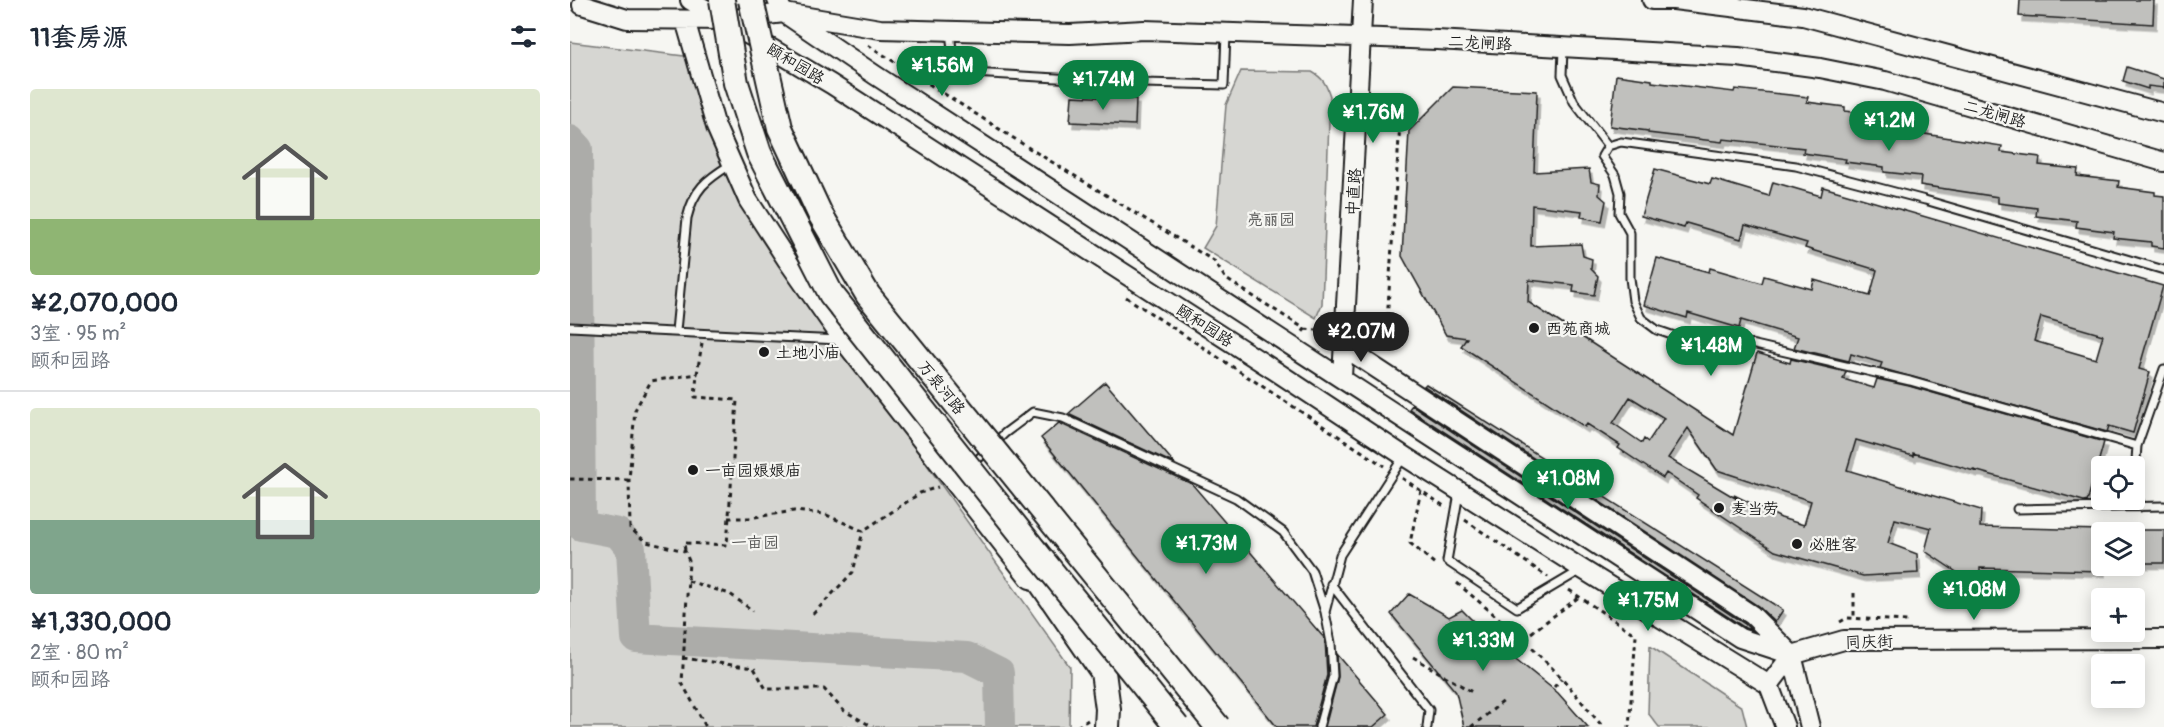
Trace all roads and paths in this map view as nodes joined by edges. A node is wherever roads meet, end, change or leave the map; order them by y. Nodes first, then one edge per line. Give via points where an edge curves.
1 (603, 0) edge
2 (690, 0) edge
3 (751, 0) edge
4 (1363, 0) edge
5 (1652, 0) edge
6 (576, 5) edge
7 (781, 6) edge
8 (724, 7) edge
9 (685, 20) junction
10 (950, 31) junction
11 (1226, 33) junction
12 (1361, 38) junction
13 (1563, 47) junction
14 (2164, 113) edge
15 (1400, 123) dead end
16 (1608, 146) junction
17 (2164, 162) edge
18 (732, 164) junction
19 (2164, 270) edge
20 (570, 327) edge
21 (1305, 329) dead end
22 (676, 331) junction
23 (703, 332) junction
24 (843, 340) junction
25 (1345, 340) junction
26 (2164, 369) edge
27 (697, 374) junction
28 (1342, 377) junction
29 (1266, 390) dead end
30 (2137, 446) junction
31 (1404, 456) junction
32 (2137, 456) edge
33 (1394, 472) junction
34 (570, 479) edge
35 (629, 480) junction
36 (954, 482) junction
37 (1421, 490) junction
38 (1460, 490) junction
39 (2164, 506) edge
40 (2145, 507) edge
41 (2091, 508) edge
42 (2017, 509) dead end
43 (1456, 514) junction
44 (728, 518) junction
45 (863, 531) junction
46 (685, 551) junction
47 (1035, 551) junction
48 (1582, 569) junction
49 (1442, 570) dead end
50 (1450, 577) dead end
51 (1030, 579) dead end
52 (688, 581) junction
53 (1558, 583) junction
54 (1331, 584) junction
55 (1854, 593) dead end
56 (1579, 597) junction
57 (753, 611) dead end
58 (1325, 612) junction
59 (813, 614) dead end
60 (1854, 618) dead end
61 (1522, 639) junction
62 (2164, 639) edge
63 (1511, 651) dead end
64 (1792, 655) junction
65 (1413, 657) dead end
66 (683, 658) junction
67 (1562, 678) junction
68 (1769, 685) junction
69 (1554, 687) dead end
70 (1472, 692) dead end
71 (1505, 700) dead end
72 (706, 727) edge
73 (873, 727) edge
74 (1107, 727) edge
75 (1177, 727) edge
76 (1218, 727) edge
77 (1319, 727) edge
78 (1427, 727) edge
79 (1471, 727) edge
80 (1603, 727) edge
81 (1629, 727) edge
82 (1785, 727) edge
83 (1810, 727) edge

1 - 6 main road
2 - 8 main road, 颐和园路
3 - 76 highway, 万泉河路, bridge via 780,128 820,214 868,296
4 - 12 main road, 中直路
5 - 14 main road via 1803,16
6 - 9 main road via 627,19
7 - 8 main road, 二龙闸路
7 - 10 main road, 二龙闸路 via 880,29
7 - 28 main road, 颐和园路 via 1025,173
8 - 9 main road
8 - 31 main road, 颐和园路 via 831,84
8 - 47 highway, 万泉河路, bridge via 736,83 759,153 831,294
9 - 18 main road via 716,127
10 - 11 main road, 二龙闸路
10 - 11 lane via 953,60 972,73 1224,85
11 - 12 main road, 二龙闸路
12 - 13 main road, 二龙闸路
12 - 25 main road, 中直路
13 - 16 lane via 1562,75 1574,102
13 - 17 main road, 二龙闸路 via 1738,57 1820,68 1885,81
15 - 25 path via 1386,337
16 - 19 lane via 1621,142 1796,165
16 - 30 lane via 1602,156 1616,175 1619,213 1630,233 1633,301 1641,318 1657,330 1698,344 1751,344 1911,381
18 - 22 lane via 711,177 691,201
18 - 24 main road via 748,200
20 - 22 lane
21 - 25 path
22 - 23 lane
23 - 24 lane
23 - 27 path
24 - 36 main road
25 - 28 main road, 中直路
25 - 64 main road via 1752,615
26 - 30 lane
27 - 35 path via 651,381 635,410
27 - 44 path via 695,397 737,400
28 - 64 main road, 颐和园路 via 1740,638
29 - 33 path
30 - 32 lane
31 - 33 lane
31 - 38 main road, 颐和园路
33 - 37 path
33 - 54 lane via 1340,555
34 - 35 path
35 - 46 path via 630,528 646,542
36 - 45 path via 920,493
36 - 51 main road
36 - 58 lane via 1005,433 1034,412 1063,418 1236,498 1283,532 1312,571
37 - 43 path
37 - 49 path via 1410,543
38 - 43 lane
38 - 48 main road, 颐和园路
39 - 40 lane
41 - 42 lane
43 - 53 path
43 - 53 lane via 1447,561 1517,608
44 - 45 path via 794,511 824,514
44 - 46 path via 727,545 684,543
45 - 59 path via 853,572
46 - 52 path
47 - 74 highway via 1040,581 1103,672
47 - 75 highway, 万泉河路, bridge
48 - 53 lane
48 - 68 main road, 颐和园路
50 - 61 path
52 - 57 path via 730,594
52 - 66 path
53 - 56 path
54 - 58 lane
54 - 78 lane via 1429,710
55 - 60 path
56 - 61 path
56 - 81 path via 1636,635
58 - 77 lane via 1333,676
61 - 63 path
61 - 67 path
62 - 64 main road, 同庆街 via 1844,640
64 - 68 main road
64 - 83 main road
65 - 70 path
66 - 72 path via 682,683
66 - 73 path via 754,668 766,689 824,689 843,710
67 - 69 path
67 - 80 path
68 - 82 main road
71 - 79 path

